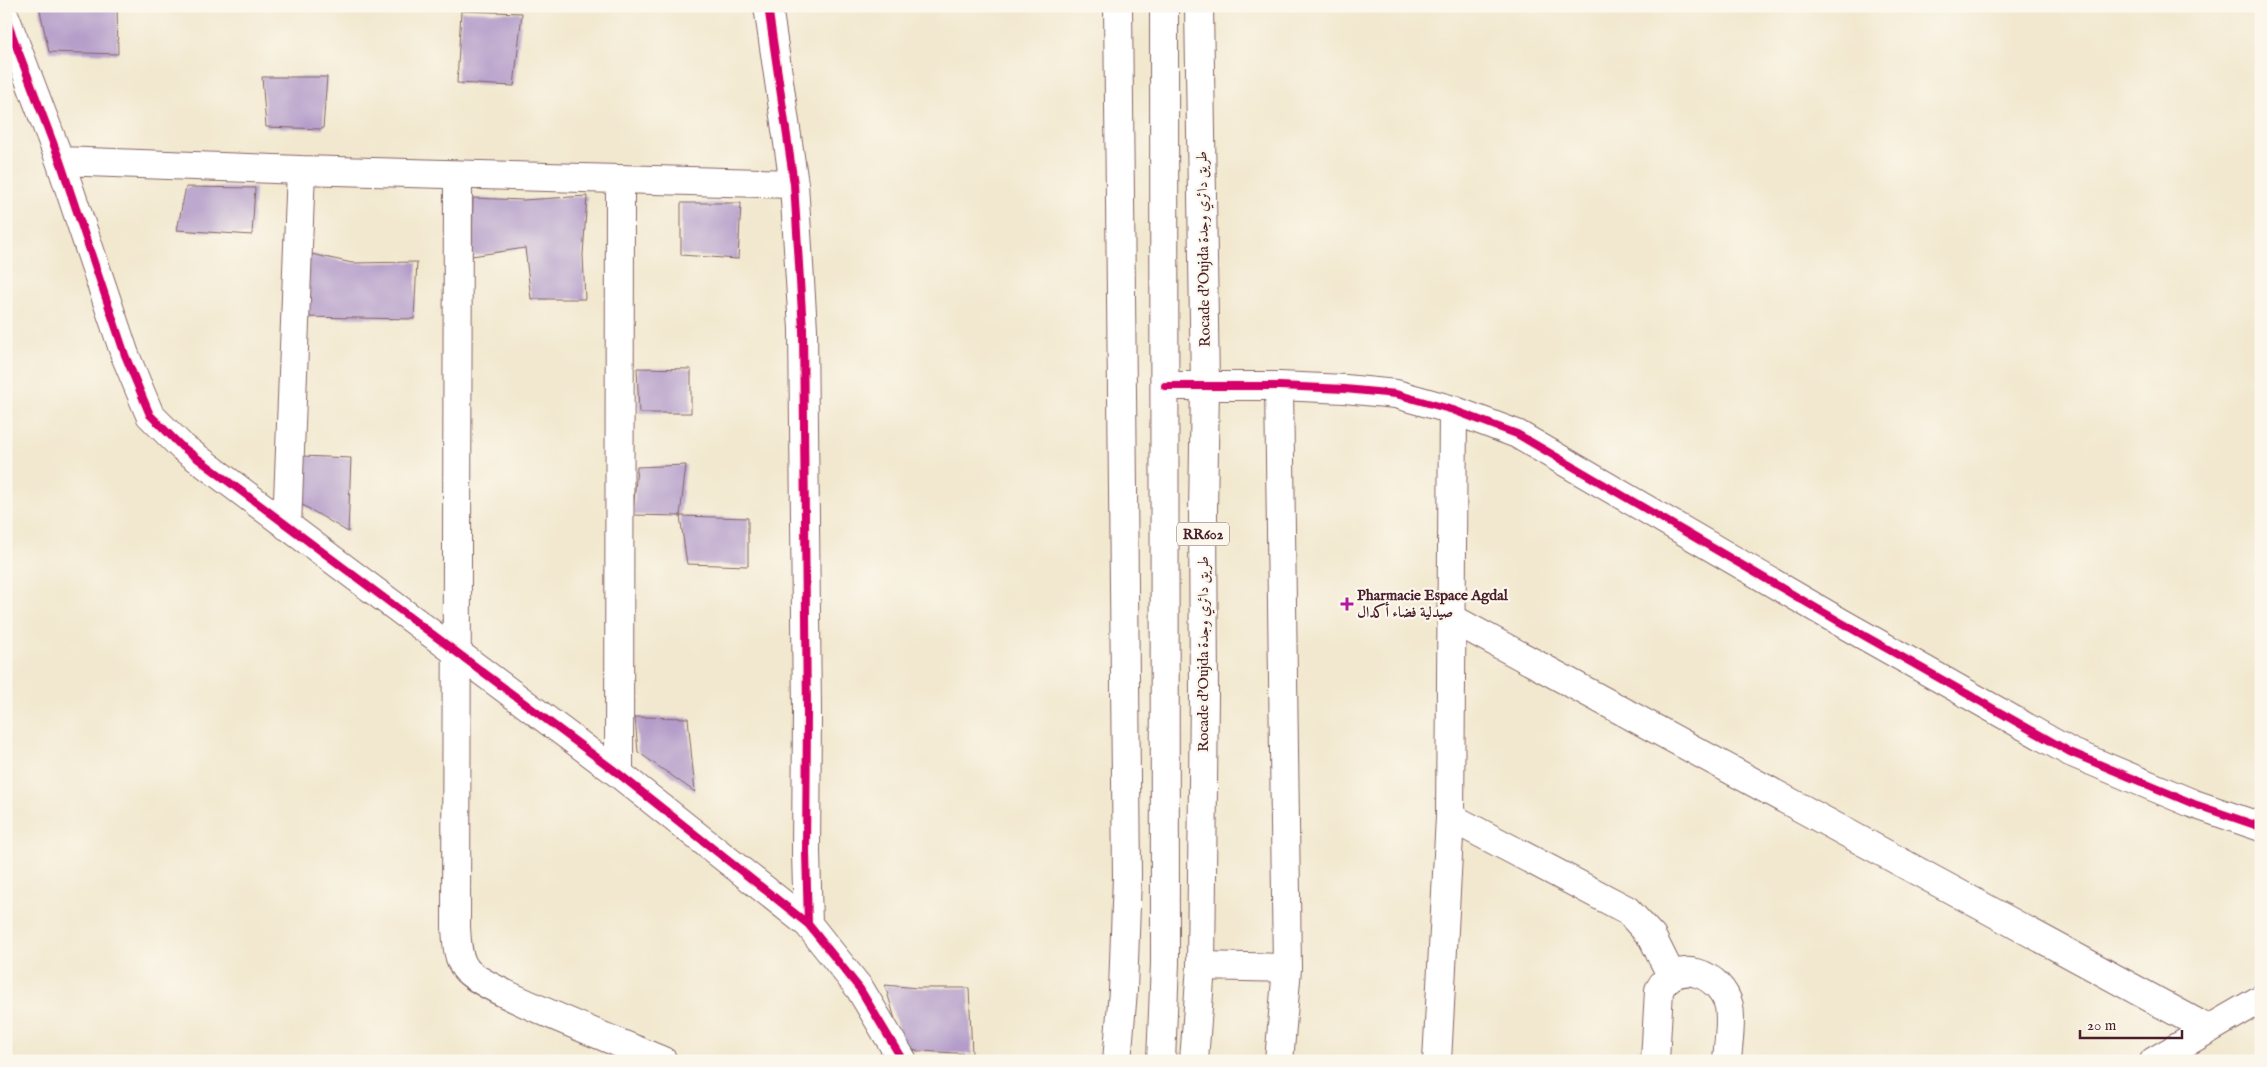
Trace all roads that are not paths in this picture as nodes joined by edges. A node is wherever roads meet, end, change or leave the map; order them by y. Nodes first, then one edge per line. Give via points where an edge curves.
1 (768, 6) edge
2 (1118, 6) edge
3 (1164, 6) edge
4 (1199, 6) edge
5 (6, 19) edge
6 (60, 161) junction
7 (301, 170) junction
8 (458, 175) junction
9 (620, 180) junction
10 (794, 184) junction
11 (1205, 385) junction
12 (1165, 386) junction
13 (1279, 386) junction
14 (1453, 410) junction
15 (287, 526) junction
16 (1451, 618) junction
17 (457, 652) junction
18 (619, 774) junction
19 (1450, 818) junction
20 (2261, 828) edge
21 (808, 924) junction
22 (1201, 966) junction
23 (1287, 968) junction
24 (1671, 975) junction
25 (2261, 999) edge
26 (2208, 1029) junction
27 (662, 1061) edge
28 (903, 1061) edge
29 (1117, 1061) edge
30 (1161, 1061) edge
31 (1194, 1061) edge
32 (1280, 1061) edge
33 (1438, 1061) edge
34 (1655, 1061) edge
35 (1727, 1061) edge
36 (2154, 1061) edge

1 - 10 main road
2 - 29 main road via 1127,876
3 - 12 main road, RR602
4 - 11 main road, Rocade d'Oujda طريق دائري وجدة / RR602
5 - 6 main road
6 - 7 main road
6 - 15 main road via 125,355 150,415 181,446
7 - 8 main road
7 - 15 main road
8 - 9 main road
8 - 17 main road
9 - 10 main road
9 - 18 main road
10 - 21 main road via 803,329
11 - 12 main road
11 - 13 main road
11 - 22 main road, Rocade d'Oujda طريق دائري وجدة / RR602
12 - 30 main road, RR602 via 1165,963
13 - 14 main road via 1396,394
13 - 23 main road
14 - 16 main road
14 - 20 main road via 1516,434 2070,752
15 - 17 main road
16 - 19 main road
16 - 26 main road
17 - 18 main road
17 - 27 main road via 456,928 458,952 465,970 498,990
18 - 21 main road
19 - 24 main road via 1627,910 1652,937
19 - 33 main road
21 - 28 main road via 860,989
22 - 23 main road
22 - 31 main road, Rocade d'Oujda طريق دائري وجدة / RR602
23 - 32 main road
24 - 34 main road via 1658,990
24 - 35 main road via 1690,971 1719,988 1725,996 1730,1014
25 - 26 main road
26 - 36 main road

